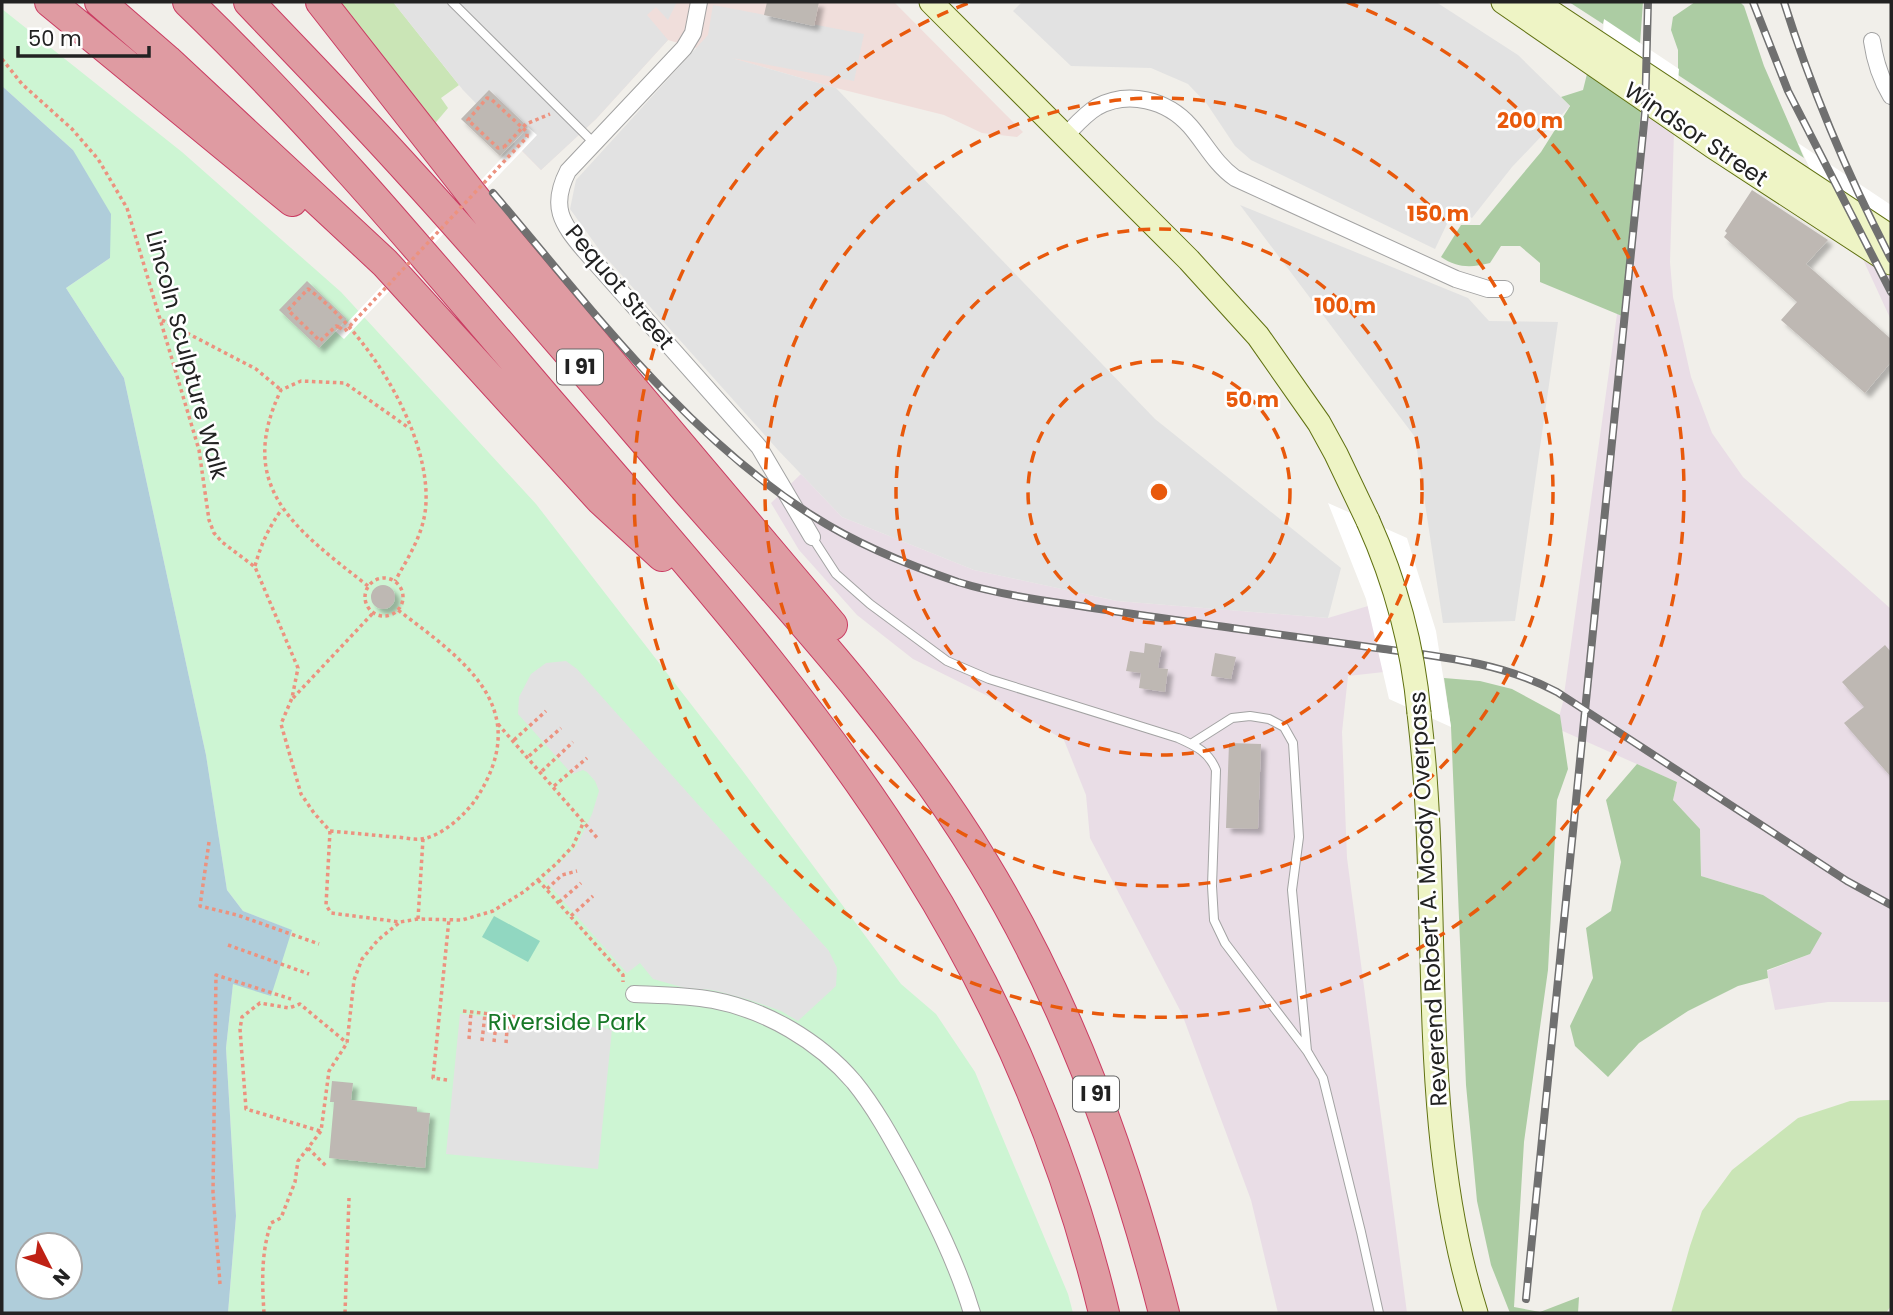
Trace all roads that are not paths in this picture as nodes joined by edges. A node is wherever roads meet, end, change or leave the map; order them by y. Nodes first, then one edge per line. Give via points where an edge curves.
1 (50, 2) edge
2 (100, 2) edge
3 (188, 2) edge
4 (249, 2) edge
5 (321, 2) edge
6 (452, 2) edge
7 (699, 2) edge
8 (931, 2) edge
9 (1503, 2) edge
10 (1535, 2) edge
11 (1871, 41) dead end
12 (1891, 96) edge
13 (1065, 136) junction
14 (1719, 137) junction
15 (593, 142) junction
16 (1891, 237) edge
17 (1891, 262) edge
18 (1506, 289) dead end
19 (449, 335) junction
20 (812, 537) joint
21 (714, 593) junction
22 (900, 742) junction
23 (1191, 744) junction
24 (628, 989) road end
25 (1307, 1051) junction
26 (972, 1313) edge
27 (1104, 1313) edge
28 (1164, 1313) edge
29 (1379, 1313) edge
30 (1476, 1313) edge

1 - 19 highway via 324,226
2 - 19 highway via 361,240
3 - 21 highway, I 91 via 337,155
4 - 22 highway, I 91 via 413,176 816,638
5 - 22 highway via 510,243 855,652 876,686
6 - 15 lane
7 - 15 street, Pequot Street via 693,33 684,48
8 - 13 main road, Reverend Robert A. Moody Overpass
9 - 14 main road, Windsor Street
10 - 14 main road, Windsor Street
11 - 12 street via 1882,82
13 - 18 street via 1106,103 1132,98 1158,102 1178,114 1216,162 1235,178 1456,279 1478,287
13 - 30 main road, Reverend Robert A. Moody Overpass, bridge via 1189,260 1269,351 1336,454 1368,521 1398,604 1419,713 1427,808 1443,1155 1453,1226
14 - 16 main road, Windsor Street
14 - 17 main road, Windsor Street
15 - 20 street, Pequot Street via 562,184 559,207 563,222 751,436
19 - 21 highway via 623,522 666,560
20 - 23 lane via 836,574 947,661 989,679
21 - 27 highway, I 91 via 865,791 955,935 1008,1038 1045,1126
22 - 28 highway, I 91 via 982,859 1057,1004 1122,1167
23 - 25 lane via 1211,758 1216,770 1214,920 1225,943
23 - 25 lane via 1232,718 1250,716 1283,727 1293,743 1299,837 1292,890
24 - 26 street via 749,1010 787,1028 839,1066 865,1096 899,1152 946,1242
25 - 29 lane via 1323,1078

